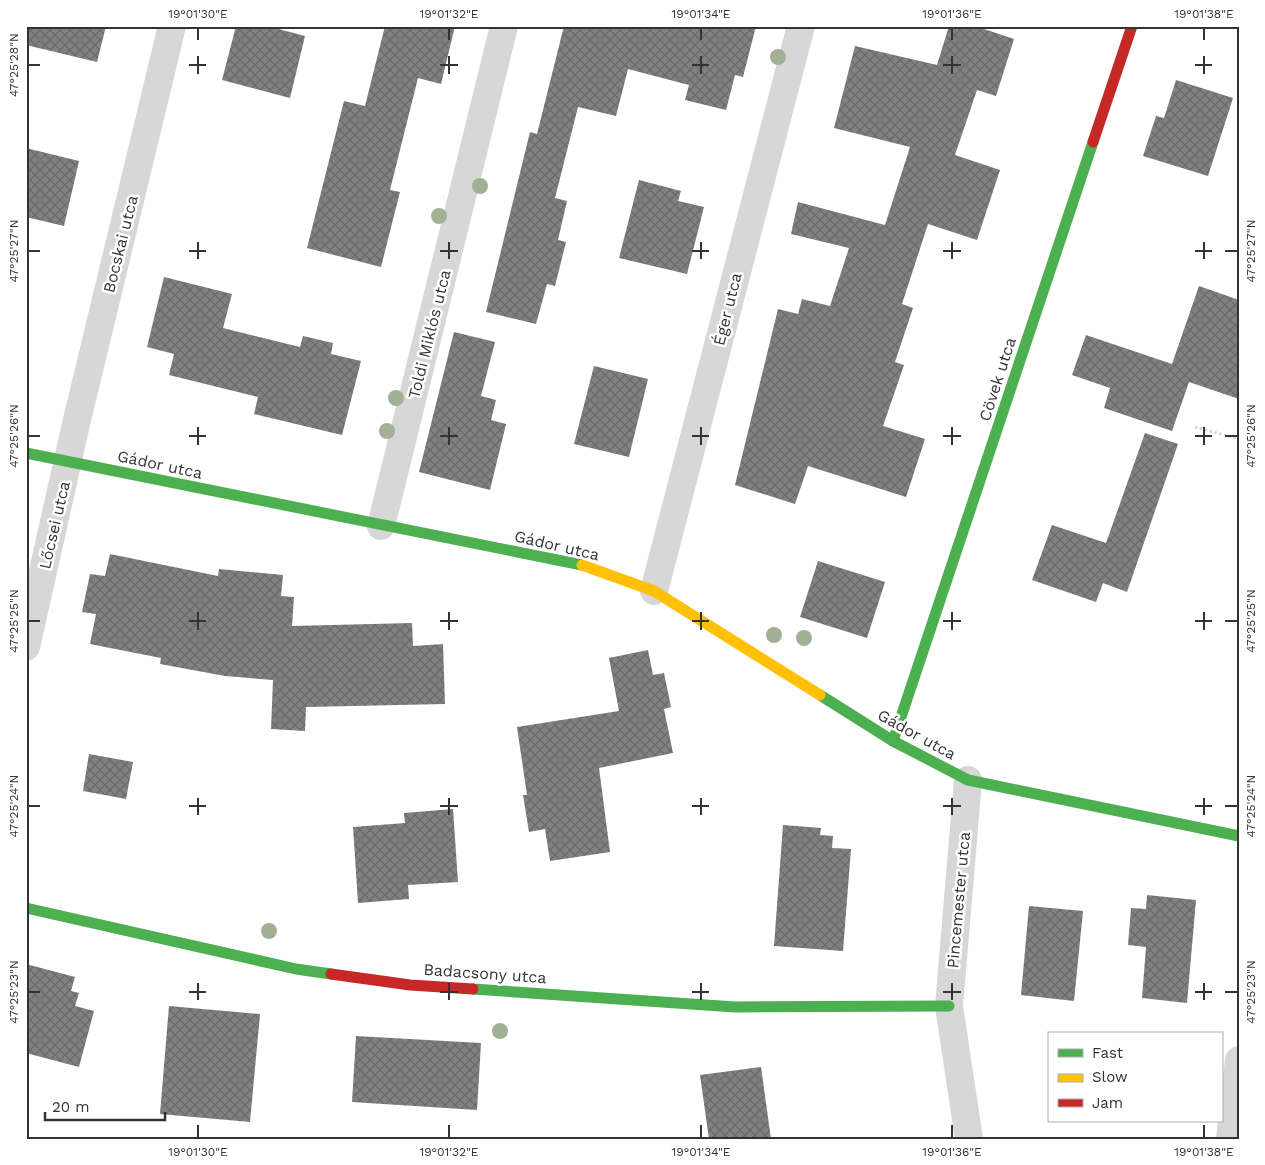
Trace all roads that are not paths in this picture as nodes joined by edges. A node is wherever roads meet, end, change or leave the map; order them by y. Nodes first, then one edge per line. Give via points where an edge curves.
1 (172, 26) edge
2 (504, 26) edge
3 (800, 26) edge
4 (1132, 26) edge
5 (26, 453) edge
6 (68, 461) junction
7 (382, 526) junction
8 (654, 591) junction
9 (26, 647) edge
10 (893, 741) junction
11 (968, 780) junction
12 (1239, 836) edge
13 (26, 908) edge
14 (949, 1006) junction
15 (1239, 1060) edge
16 (969, 1139) edge
17 (1230, 1139) edge

1 - 6 street, Bocskai utca
2 - 7 street, Toldi Miklós utca
3 - 8 street, Éger utca
4 - 10 street, Cövek utca
5 - 6 street, Gádor utca
6 - 7 street, Gádor utca
6 - 9 street, Lőcsei utca
7 - 8 street, Gádor utca via 588,566
8 - 10 street, Gádor utca
10 - 11 street, Gádor utca
11 - 12 street, Gádor utca
11 - 14 street, Pincemester utca
13 - 14 street, Badacsony utca via 296,969 410,985 736,1007
14 - 16 street, Pincemester utca
15 - 17 street

